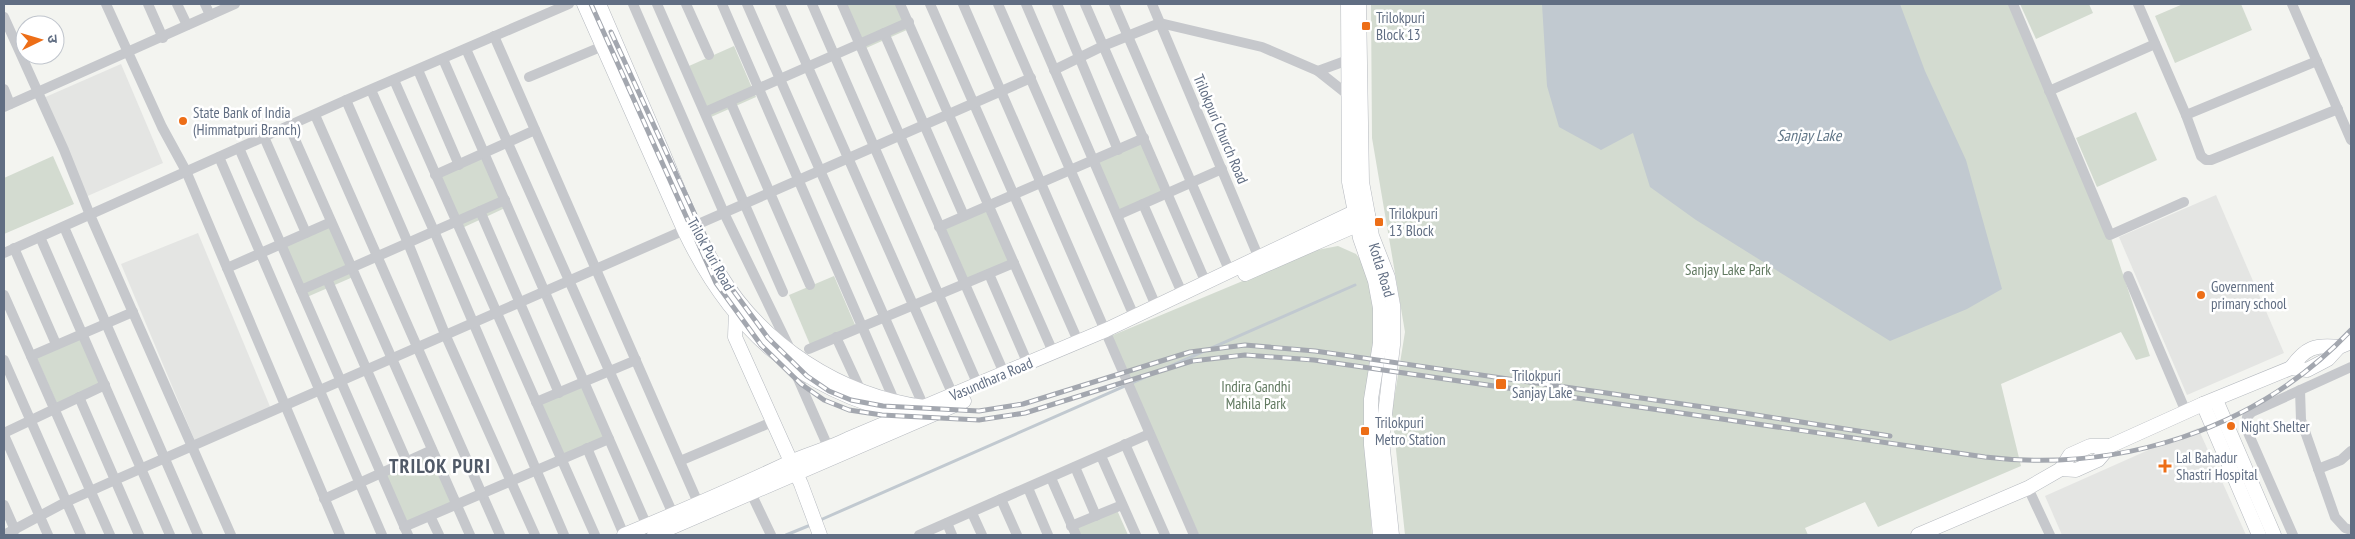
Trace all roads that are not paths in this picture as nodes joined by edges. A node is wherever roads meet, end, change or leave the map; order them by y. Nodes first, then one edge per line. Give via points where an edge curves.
1 (106, 4) edge
2 (148, 4) edge
3 (177, 4) edge
4 (205, 4) edge
5 (235, 4) edge
6 (569, 4) edge
7 (584, 4) edge
8 (599, 4) edge
9 (633, 4) edge
10 (657, 4) edge
11 (686, 4) edge
12 (722, 4) edge
13 (747, 4) edge
14 (780, 4) edge
15 (812, 4) edge
16 (842, 4) edge
17 (900, 4) edge
18 (930, 4) edge
19 (963, 4) edge
20 (998, 4) edge
21 (1026, 4) edge
22 (1056, 4) edge
23 (1085, 4) edge
24 (1114, 4) edge
25 (1152, 4) edge
26 (1348, 4) edge
27 (1359, 4) edge
28 (2013, 4) edge
29 (2138, 4) edge
30 (2292, 4) edge
31 (210, 15) junction
32 (4, 17) edge
33 (909, 22) junction
34 (1160, 23) junction
35 (187, 25) junction
36 (884, 33) junction
37 (494, 36) junction
38 (1128, 36) junction
39 (163, 38) junction
40 (859, 44) junction
41 (2155, 44) junction
42 (603, 46) junction
43 (1103, 46) junction
44 (466, 49) junction
45 (127, 52) junction
46 (710, 54) dead end
47 (835, 55) junction
48 (1080, 58) junction
49 (443, 59) junction
50 (1348, 60) junction
51 (2317, 61) junction
52 (808, 66) junction
53 (418, 70) junction
54 (1054, 70) junction
55 (1318, 71) junction
56 (529, 77) dead end
57 (1030, 78) junction
58 (780, 79) junction
59 (394, 80) junction
60 (759, 88) junction
61 (4, 89) edge
62 (371, 90) junction
63 (2050, 91) junction
64 (36, 92) junction
65 (1001, 92) junction
66 (1347, 94) junction
67 (346, 100) junction
68 (730, 101) junction
69 (974, 104) junction
70 (7, 105) edge
71 (2338, 109) junction
72 (705, 112) junction
73 (2186, 114) junction
74 (315, 115) junction
75 (949, 115) junction
76 (289, 126) junction
77 (925, 126) junction
78 (535, 130) junction
79 (264, 137) junction
80 (900, 137) junction
81 (1144, 138) junction
82 (2351, 140) edge
83 (507, 143) junction
84 (239, 148) junction
85 (875, 148) junction
86 (1118, 150) junction
87 (484, 153) junction
88 (219, 157) junction
89 (849, 159) junction
90 (1094, 160) junction
91 (459, 165) junction
92 (1222, 169) junction
93 (1071, 170) junction
94 (186, 171) junction
95 (821, 172) junction
96 (435, 175) junction
97 (798, 181) junction
98 (1192, 182) junction
99 (1041, 183) junction
100 (771, 193) junction
101 (1168, 193) junction
102 (1014, 194) junction
103 (505, 200) junction
104 (2184, 202) dead end
105 (1143, 204) junction
106 (745, 205) junction
107 (988, 205) junction
108 (480, 211) junction
109 (724, 213) junction
110 (90, 215) junction
111 (964, 216) junction
112 (1118, 216) junction
113 (1360, 217) junction
114 (457, 221) junction
115 (331, 222) junction
116 (64, 227) junction
117 (939, 227) junction
118 (690, 230) junction
119 (434, 231) junction
120 (306, 233) junction
121 (40, 237) junction
122 (408, 243) junction
123 (280, 245) junction
124 (14, 248) junction
125 (4, 253) edge
126 (260, 253) junction
127 (379, 256) junction
128 (1261, 262) junction
129 (1014, 263) junction
130 (352, 267) junction
131 (227, 268) junction
132 (596, 270) junction
133 (1230, 272) junction
134 (988, 274) junction
135 (2128, 276) dead end
136 (327, 278) junction
137 (569, 281) junction
138 (1206, 283) junction
139 (964, 284) junction
140 (810, 285) dead end
141 (301, 290) junction
142 (544, 292) junction
143 (783, 292) dead end
144 (1182, 293) junction
145 (939, 294) junction
146 (4, 295) edge
147 (519, 303) junction
148 (912, 306) junction
149 (1156, 306) junction
150 (737, 308) junction
151 (133, 312) junction
152 (495, 312) junction
153 (1134, 316) junction
154 (885, 317) junction
155 (474, 322) junction
156 (106, 323) junction
157 (862, 327) junction
158 (82, 333) junction
159 (1107, 333) junction
160 (445, 334) junction
161 (836, 337) junction
162 (1078, 341) junction
163 (56, 344) junction
164 (2345, 345) edge
165 (418, 347) junction
166 (809, 349) dead end
167 (1053, 352) junction
168 (31, 356) junction
169 (792, 358) junction
170 (392, 359) junction
171 (4, 360) edge
172 (636, 360) junction
173 (1028, 364) junction
174 (2351, 367) edge
175 (367, 370) junction
176 (609, 372) junction
177 (1004, 374) junction
178 (341, 381) junction
179 (584, 382) junction
180 (978, 385) junction
181 (105, 386) junction
182 (2300, 390) junction
183 (318, 391) junction
184 (860, 391) junction
185 (559, 393) junction
186 (953, 395) junction
187 (79, 397) junction
188 (536, 402) junction
189 (2210, 402) junction
190 (285, 405) junction
191 (924, 406) junction
192 (54, 409) junction
193 (902, 411) junction
194 (2186, 412) junction
195 (30, 420) junction
196 (772, 422) junction
197 (4, 434) edge
198 (1150, 434) junction
199 (609, 439) junction
200 (1125, 444) junction
201 (192, 447) junction
202 (586, 448) junction
203 (829, 449) junction
204 (432, 450) junction
205 (2351, 451) edge
206 (1101, 456) junction
207 (165, 459) junction
208 (562, 459) junction
209 (680, 461) junction
210 (407, 462) junction
211 (1075, 467) junction
212 (793, 468) junction
213 (2318, 469) junction
214 (142, 470) junction
215 (537, 470) junction
216 (381, 473) junction
217 (1050, 478) junction
218 (116, 480) junction
219 (511, 480) junction
220 (359, 482) junction
221 (748, 488) junction
222 (1028, 488) junction
223 (2028, 488) junction
224 (91, 492) junction
225 (482, 493) junction
226 (324, 498) junction
227 (1001, 499) junction
228 (66, 502) junction
229 (456, 504) junction
230 (4, 505) edge
231 (699, 505) junction
232 (1122, 505) junction
233 (972, 513) junction
234 (673, 514) junction
235 (40, 516) junction
236 (430, 516) junction
237 (1096, 516) junction
238 (947, 524) junction
239 (816, 527) edge
240 (15, 530) junction
241 (1074, 530) edge
242 (2351, 530) edge
243 (406, 531) edge
244 (651, 531) edge
245 (4, 535) edge
246 (48, 535) edge
247 (81, 535) edge
248 (110, 535) edge
249 (139, 535) edge
250 (170, 535) edge
251 (198, 535) edge
252 (231, 535) edge
253 (340, 535) edge
254 (382, 535) edge
255 (439, 535) edge
256 (470, 535) edge
257 (500, 535) edge
258 (535, 535) edge
259 (564, 535) edge
260 (595, 535) edge
261 (624, 535) edge
262 (771, 535) edge
263 (922, 535) edge
264 (952, 535) edge
265 (982, 535) edge
266 (1017, 535) edge
267 (1048, 535) edge
268 (1136, 535) edge
269 (1165, 535) edge
270 (1194, 535) edge
271 (1380, 535) edge
272 (1392, 535) edge
273 (1918, 535) edge
274 (2050, 535) edge
275 (2259, 535) edge
276 (2274, 535) edge
277 (2293, 535) edge

1 - 45 street
2 - 39 street
3 - 35 street
4 - 31 street
5 - 31 street
6 - 37 street
7 - 42 street, Trilok Puri Road
8 - 118 street, Trilok Puri Road
9 - 109 street
10 - 72 street
11 - 46 street
12 - 60 street
13 - 58 street
14 - 52 street
15 - 47 street
16 - 40 street
17 - 33 street
18 - 69 street
19 - 65 street
20 - 57 street
21 - 54 street
22 - 48 street
23 - 43 street
24 - 38 street
25 - 34 street, Trilokpuri Church Road
26 - 50 street, Kotla Road
27 - 113 street, Kotla Road
28 - 63 street
29 - 41 street
30 - 51 street
31 - 35 street
32 - 64 street
33 - 36 street
33 - 75 street
34 - 38 street
34 - 55 street via 1239,40
34 - 92 street, Trilokpuri Church Road
35 - 39 street
36 - 40 street
36 - 77 street
37 - 44 street
37 - 78 street
38 - 43 street
38 - 98 street
39 - 45 street
40 - 47 street
40 - 80 street
41 - 63 street
41 - 73 street
42 - 56 street
42 - 118 street, Trilok Puri Road
43 - 48 street
43 - 81 street
44 - 49 street
44 - 83 street
45 - 64 street
45 - 94 street
47 - 52 street
47 - 85 street
48 - 54 street
48 - 86 street
49 - 53 street
49 - 87 street
50 - 55 street
50 - 66 street, Kotla Road
51 - 71 street
51 - 73 street
52 - 58 street
52 - 89 street
53 - 59 street
53 - 91 street
54 - 90 street
55 - 66 street
57 - 65 street
57 - 93 street
58 - 60 street
58 - 95 street
59 - 62 street
59 - 96 street
60 - 68 street
60 - 97 street
61 - 70 street
62 - 67 street
62 - 119 street
63 - 104 street via 2110,235
64 - 70 street
64 - 110 street
65 - 69 street
65 - 99 street
66 - 113 street, Kotla Road via 1349,182
67 - 74 street
67 - 122 street
68 - 72 street
68 - 100 street
69 - 75 street
69 - 102 street
71 - 73 street via 2211,160 2201,156
71 - 82 street
72 - 106 street
74 - 76 street
74 - 127 street
75 - 77 street
75 - 107 street
76 - 79 street
76 - 115 street
77 - 80 street
77 - 111 street
78 - 83 street
78 - 132 street
79 - 84 street
79 - 120 street
80 - 85 street
80 - 117 street
81 - 86 street
81 - 101 street
83 - 87 street
83 - 137 street
84 - 88 street
84 - 123 street
85 - 89 street
85 - 145 street
86 - 90 street
87 - 91 street
87 - 103 street
88 - 94 street
88 - 126 street
89 - 95 street
89 - 148 street
90 - 93 street
90 - 112 street
91 - 96 street
92 - 98 street
92 - 128 street, Trilokpuri Church Road
93 - 99 street
93 - 153 street
94 - 110 street
94 - 131 street
95 - 97 street
95 - 154 street
96 - 114 street
97 - 100 street
97 - 157 street
98 - 101 street
98 - 133 street
99 - 102 street
99 - 159 street
100 - 106 street
100 - 140 street
101 - 105 street
101 - 138 street
102 - 107 street
102 - 162 street
103 - 108 street
103 - 142 street
105 - 112 street
105 - 144 street
106 - 109 street
106 - 143 street
107 - 111 street
107 - 129 street
108 - 114 street
108 - 147 street
109 - 118 street
109 - 169 street
110 - 116 street
110 - 151 street
111 - 117 street
112 - 149 street
113 - 128 street, Vasundhara Road
113 - 271 street, Kotla Road via 1380,308 1380,344 1371,399 1371,426
113 - 272 street, Kotla Road via 1372,236 1388,277 1393,305 1393,345 1382,440
114 - 119 street
114 - 152 street
115 - 120 street
115 - 130 street
116 - 121 street
116 - 156 street
117 - 139 street
118 - 132 street
118 - 150 street, Trilok Puri Road
119 - 122 street
119 - 155 street
120 - 123 street
121 - 124 street
121 - 158 street
122 - 127 street
122 - 160 street
123 - 126 street
123 - 141 street
124 - 125 street
124 - 163 street
126 - 131 street
126 - 183 street
127 - 130 street
127 - 165 street
128 - 133 street, Vasundhara Road
128 - 159 street, Vasundhara Road
129 - 134 street
129 - 167 street
130 - 136 street
130 - 170 street
131 - 190 street
132 - 137 street
132 - 172 street
133 - 138 street, Vasundhara Road
134 - 139 street
134 - 173 street
135 - 194 street
136 - 141 street
136 - 175 street
137 - 142 street
137 - 176 street
138 - 144 street, Vasundhara Road
139 - 145 street
139 - 177 street
141 - 178 street
142 - 147 street
142 - 179 street
144 - 149 street, Vasundhara Road
145 - 148 street
145 - 180 street
146 - 168 street
147 - 152 street
147 - 185 street
148 - 154 street
148 - 186 street
149 - 153 street, Vasundhara Road
150 - 169 street, Trilok Puri Road
150 - 196 street via 735,336
151 - 156 street
151 - 201 street
152 - 155 street
152 - 188 street
153 - 159 street, Vasundhara Road
154 - 157 street
154 - 191 street
155 - 160 street
155 - 215 street
156 - 158 street
156 - 207 street
157 - 161 street
157 - 193 street
158 - 163 street
158 - 181 street
159 - 162 street, Vasundhara Road
159 - 193 street, Vasundhara Road
159 - 198 street
160 - 165 street
160 - 219 street
161 - 166 street
161 - 184 street
162 - 167 street, Vasundhara Road
163 - 168 street
164 - 189 street via 2320,345 2300,354 2291,368
165 - 170 street
165 - 225 street
167 - 173 street, Vasundhara Road
168 - 192 street
169 - 184 street, Trilok Puri Road
169 - 193 street, Trilok Puri Road via 839,393
169 - 203 street, Trilok Puri Road
170 - 175 street
170 - 204 street
171 - 195 street
172 - 176 street
172 - 209 street
173 - 177 street, Vasundhara Road
174 - 182 street
175 - 178 street
175 - 210 street
176 - 179 street
176 - 234 street
177 - 180 street, Vasundhara Road
178 - 183 street
178 - 216 street
179 - 185 street
179 - 199 street
180 - 186 street, Vasundhara Road
181 - 187 street
181 - 214 street
182 - 213 street via 2301,420
182 - 277 street via 2252,412 2246,421 2246,428
183 - 190 street
183 - 220 street
184 - 193 street, Trilok Puri Road
185 - 188 street
186 - 191 street, Vasundhara Road
187 - 192 street
187 - 218 street
188 - 208 street
189 - 194 street
189 - 275 street
189 - 276 street
190 - 201 street
190 - 226 street
191 - 193 street, Vasundhara Road
192 - 195 street
192 - 224 street
193 - 203 street, Vasundhara Road
193 - 212 street, Vasundhara Road
194 - 223 street via 2110,446 2090,446 2070,455 2061,469
195 - 197 street
195 - 228 street
196 - 209 street
196 - 212 street
197 - 235 street
198 - 200 street
198 - 270 street
199 - 202 street
199 - 244 street
200 - 206 street
200 - 269 street
201 - 207 street
201 - 252 street
202 - 208 street
202 - 261 street
203 - 212 street, Vasundhara Road
204 - 210 street
204 - 229 street
205 - 213 street via 2340,460
206 - 211 street
206 - 232 street
207 - 214 street
207 - 251 street
208 - 215 street
208 - 260 street
209 - 231 street
210 - 216 street
211 - 217 street
211 - 237 street
212 - 221 street, Vasundhara Road
212 - 239 street
213 - 242 street via 2335,517
214 - 218 street
214 - 250 street
215 - 219 street
215 - 259 street
216 - 220 street
216 - 243 street
217 - 222 street
217 - 241 street
218 - 224 street
218 - 249 street
219 - 225 street
219 - 258 street
220 - 226 street
220 - 254 street
221 - 231 street, Vasundhara Road
221 - 244 street, Vasundhara Road
221 - 262 street
222 - 227 street
222 - 267 street
223 - 273 street
223 - 274 street
224 - 228 street
224 - 248 street
225 - 229 street
225 - 257 street
226 - 253 street
227 - 233 street
227 - 266 street
228 - 235 street
228 - 247 street
229 - 236 street
229 - 256 street
230 - 240 street
231 - 234 street, Vasundhara Road
232 - 237 street
232 - 268 street
233 - 238 street
233 - 265 street
234 - 244 street, Vasundhara Road
235 - 240 street
235 - 246 street
236 - 243 street
236 - 255 street
237 - 241 street
238 - 263 street
238 - 264 street
240 - 245 street
244 - 261 street, Vasundhara Road

